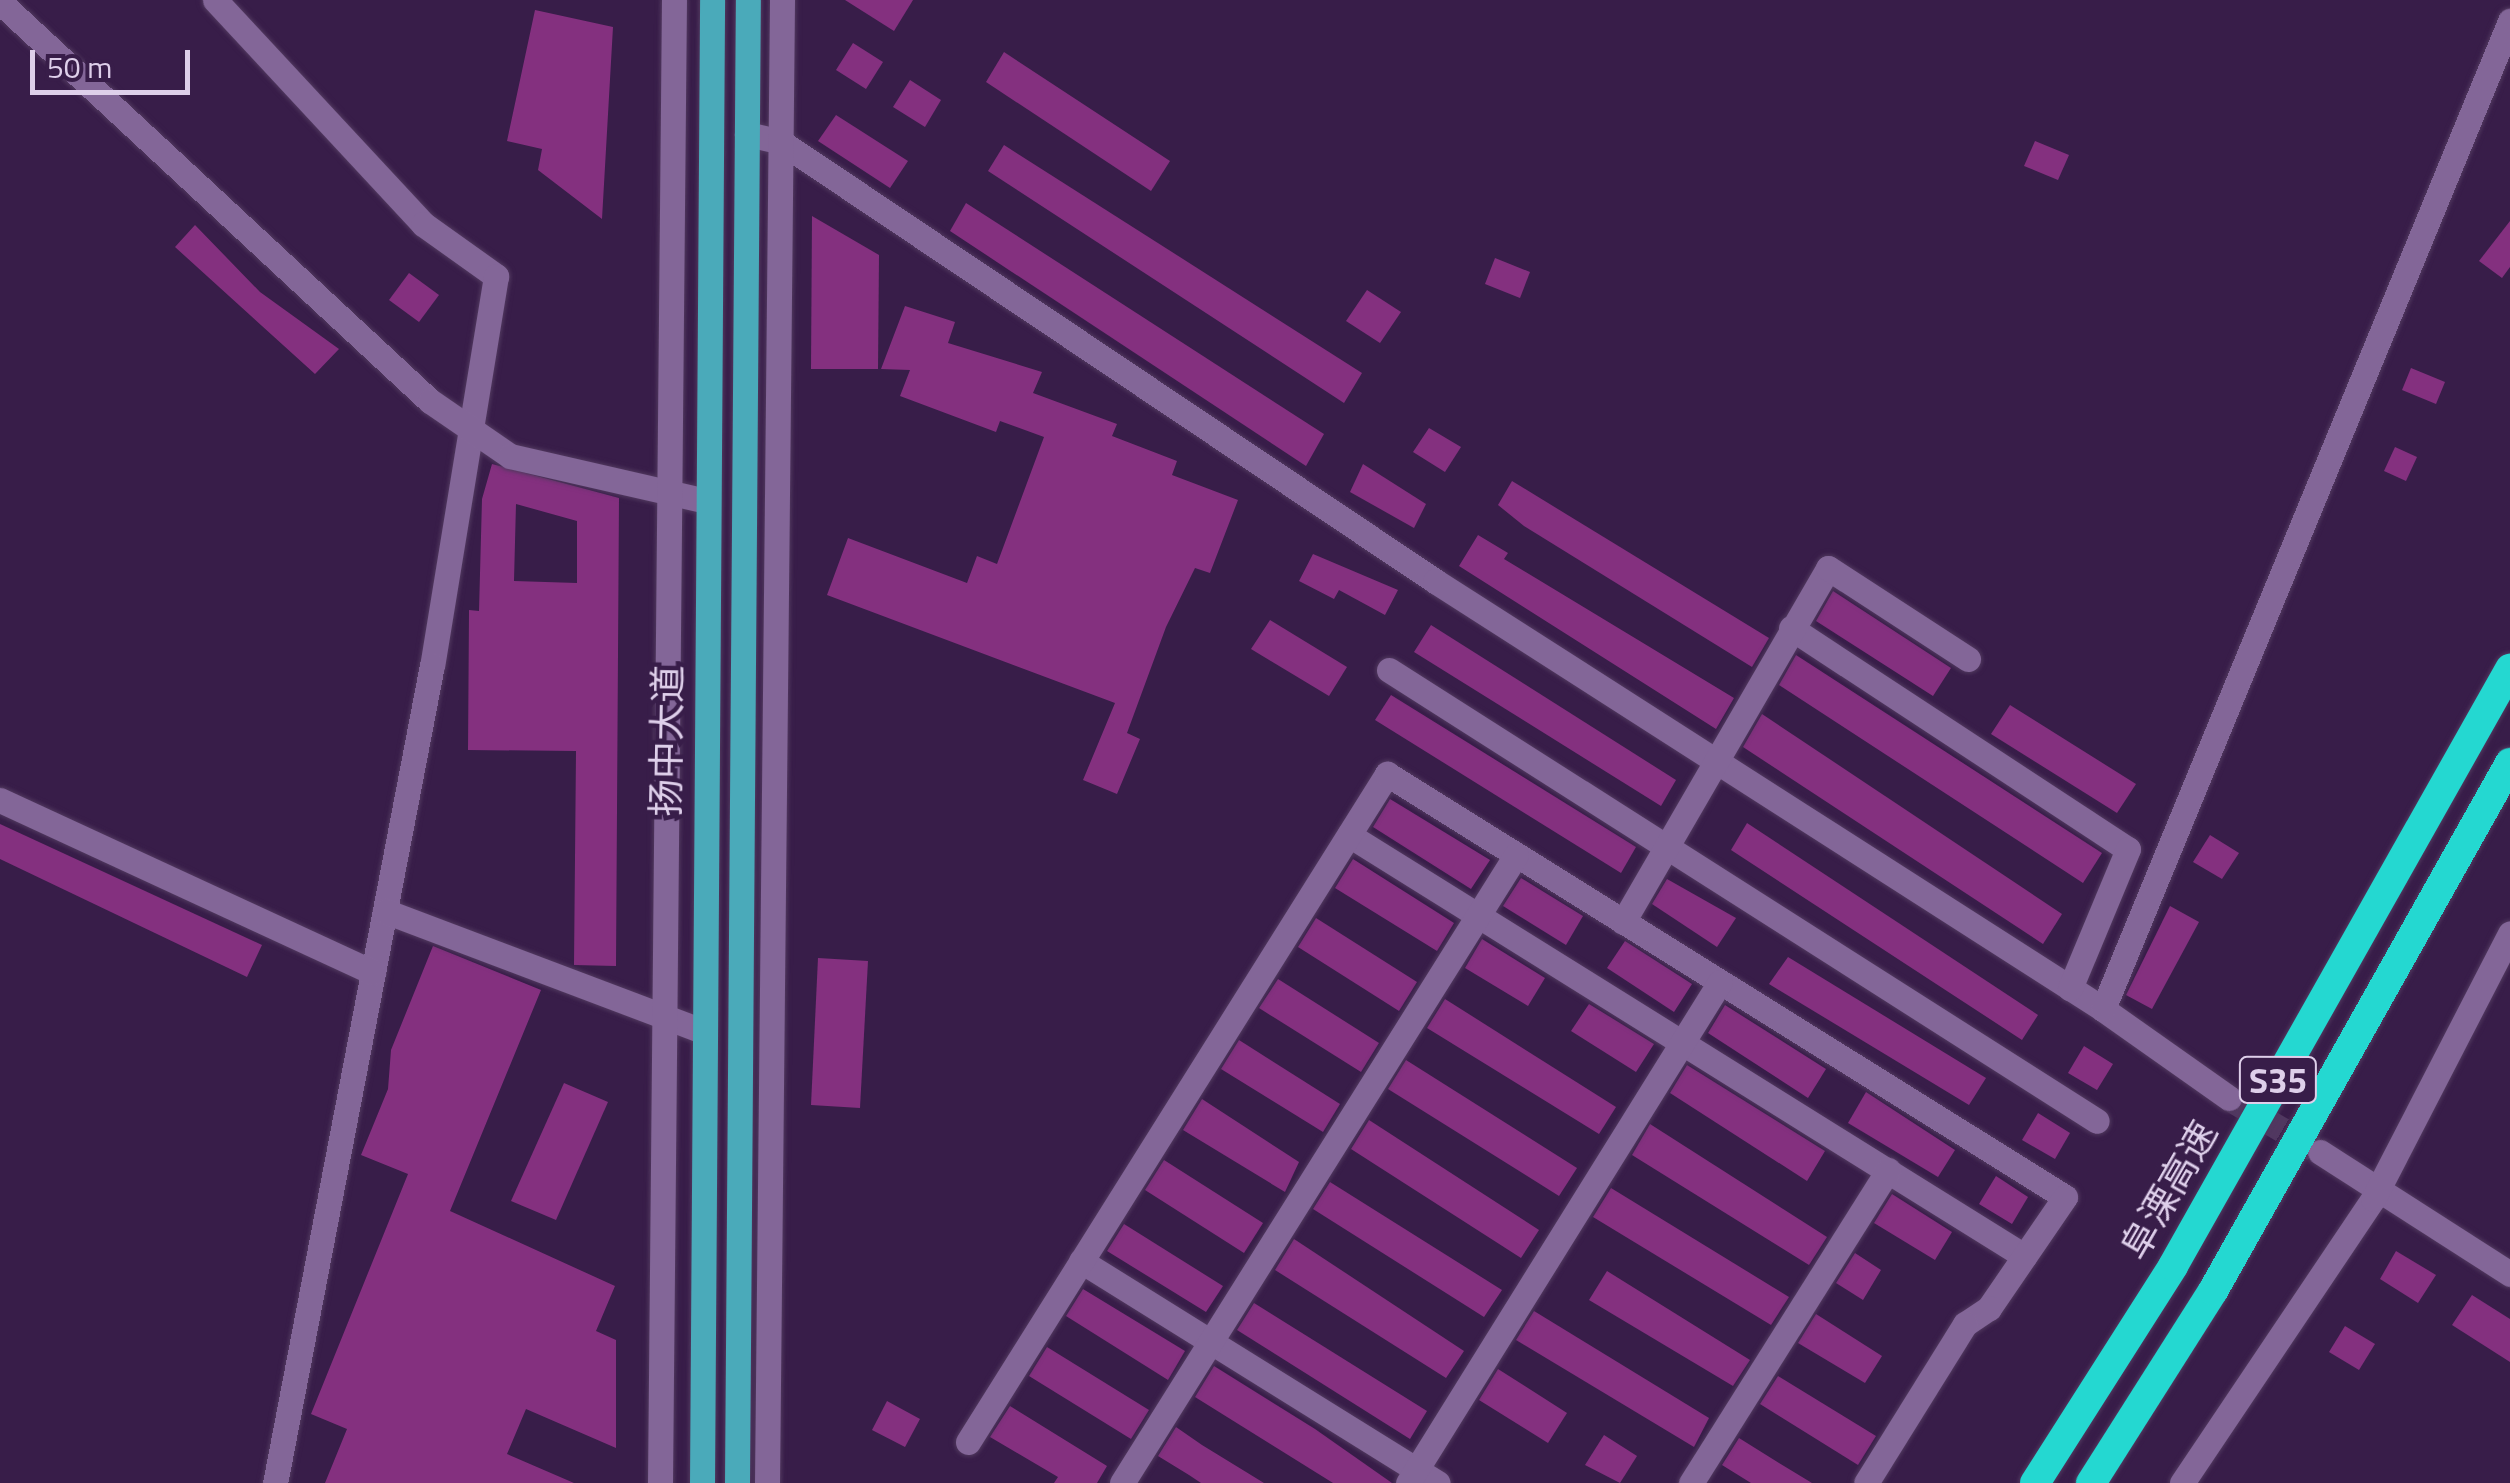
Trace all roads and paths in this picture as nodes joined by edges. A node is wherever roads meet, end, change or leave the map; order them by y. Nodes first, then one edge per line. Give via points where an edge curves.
1 (216, 0) edge
2 (674, 0) edge
3 (712, 0) edge
4 (748, 0) edge
5 (782, 0) edge
6 (0, 2) edge
7 (2510, 21) edge
8 (711, 134) junction
9 (747, 134) junction
10 (781, 142) junction
11 (471, 429) junction
12 (665, 496) junction
13 (707, 501) junction
14 (744, 504) junction
15 (1791, 628) junction
16 (1968, 659) dead end
17 (1388, 670) dead end
18 (2510, 670) edge
19 (1719, 758) junction
20 (2510, 763) edge
21 (0, 800) edge
22 (1349, 835) junction
23 (1669, 843) junction
24 (1516, 855) junction
25 (384, 912) junction
26 (1479, 915) junction
27 (1623, 922) junction
28 (2510, 933) edge
29 (373, 972) junction
30 (1720, 982) junction
31 (2070, 988) junction
32 (2103, 1009) junction
33 (660, 1022) junction
34 (702, 1031) junction
35 (740, 1033) junction
36 (1684, 1040) junction
37 (2229, 1098) tunnel mouth
38 (2097, 1121) dead end
39 (2320, 1152) tunnel mouth
40 (1888, 1170) junction
41 (2377, 1187) junction
42 (2024, 1256) junction
43 (1082, 1261) junction
44 (2510, 1274) edge
45 (1211, 1342) junction
46 (968, 1442) dead end
47 (1421, 1478) edge
48 (275, 1483) edge
49 (660, 1483) edge
50 (702, 1483) edge
51 (738, 1483) edge
52 (768, 1483) edge
53 (1122, 1483) edge
54 (1692, 1483) edge
55 (1866, 1483) edge
56 (2035, 1483) edge
57 (2091, 1483) edge
58 (2182, 1483) edge

1 - 11 street via 423,224 496,276
2 - 12 street
3 - 8 main road, 扬中大道
4 - 9 main road, 扬中大道
5 - 10 street
6 - 11 street via 245,236
7 - 32 street
8 - 9 main road
8 - 13 main road, 扬中大道
9 - 10 street
9 - 14 main road, 扬中大道
10 - 19 street via 1435,581
10 - 52 street
11 - 12 street via 510,456
11 - 25 street
12 - 13 street
12 - 33 street
13 - 14 main road
13 - 34 main road, 扬中大道
14 - 35 main road, 扬中大道
15 - 16 street via 1828,568
15 - 19 street
15 - 31 street via 2128,849
17 - 23 street
18 - 56 highway, 阜溧高速 / S35 via 2173,1266
19 - 23 street
19 - 31 street
20 - 57 highway, S35 via 2213,1291
21 - 29 street
22 - 24 street via 1387,774
22 - 26 street
22 - 43 street
23 - 27 street
23 - 38 street
24 - 26 street
24 - 27 street
25 - 29 street
25 - 33 street
26 - 36 street
26 - 45 street
27 - 30 street
28 - 41 street
29 - 48 street
30 - 36 street
30 - 42 street via 2065,1197
31 - 32 street
32 - 37 street
33 - 34 street
33 - 49 street
34 - 35 main road
34 - 50 main road, 扬中大道
35 - 51 main road, 扬中大道
36 - 40 street
36 - 47 street
39 - 41 street
40 - 42 street
40 - 54 street
41 - 44 street
41 - 58 street
42 - 55 street via 1988,1308 1964,1324
43 - 45 street
43 - 46 street
45 - 47 street
45 - 53 street

